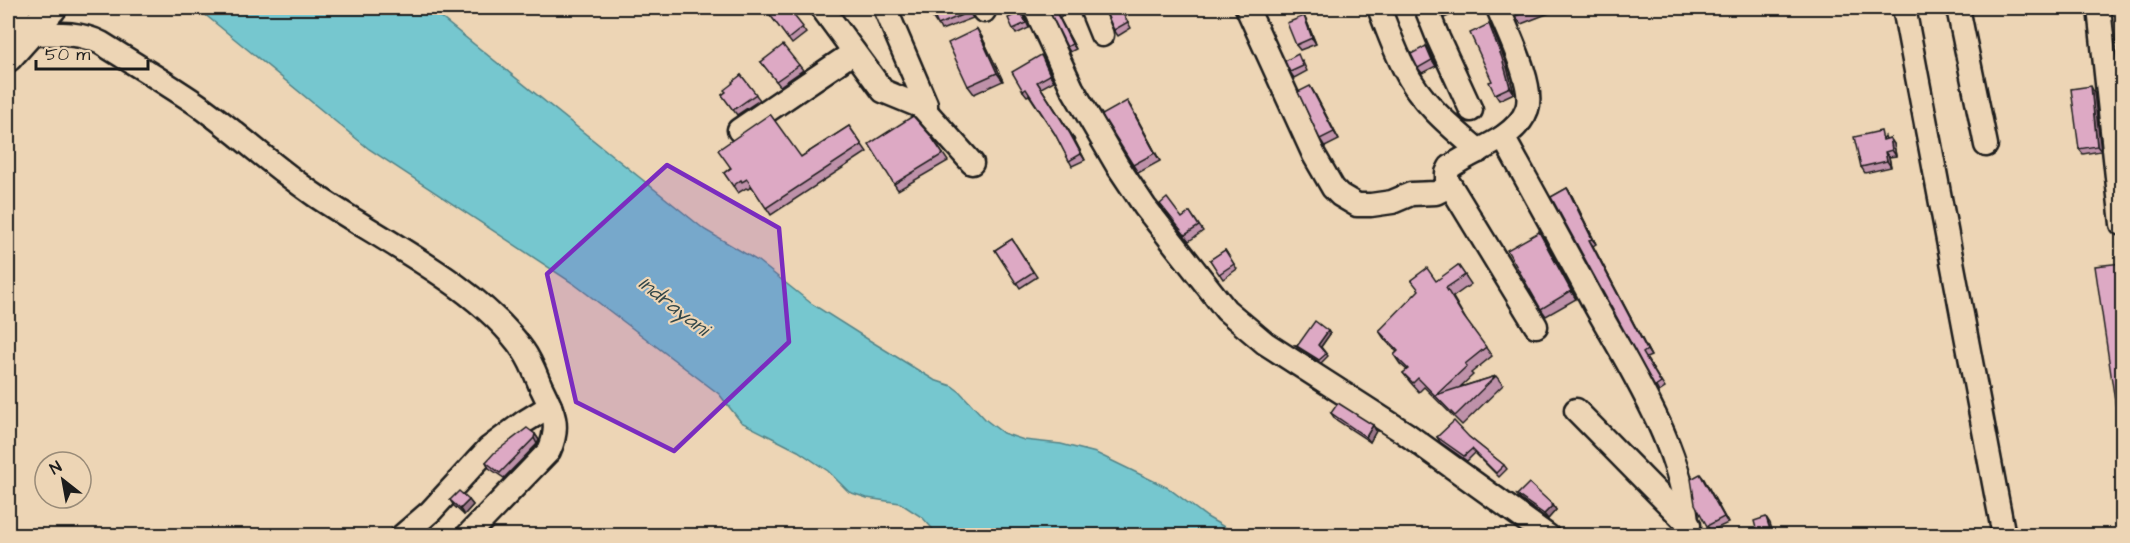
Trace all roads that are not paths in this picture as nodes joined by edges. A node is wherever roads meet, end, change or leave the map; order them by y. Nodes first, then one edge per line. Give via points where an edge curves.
1 (16, 8) edge
2 (52, 8) edge
3 (822, 8) edge
4 (885, 8) edge
5 (1035, 8) edge
6 (1091, 8) edge
7 (1247, 8) edge
8 (1378, 8) edge
9 (1426, 8) edge
10 (1498, 8) edge
11 (1904, 8) edge
12 (1958, 8) edge
13 (2098, 8) edge
14 (17, 27) edge
15 (1102, 35) dead end
16 (854, 52) junction
17 (8, 57) edge
18 (1471, 110) dead end
19 (926, 111) junction
20 (740, 130) dead end
21 (1503, 137) junction
22 (1986, 145) dead end
23 (1479, 151) junction
24 (972, 163) dead end
25 (1450, 186) junction
26 (2122, 224) edge
27 (1536, 326) dead end
28 (550, 406) junction
29 (1576, 410) dead end
30 (1691, 532) edge
31 (402, 536) edge
32 (466, 536) edge
33 (1548, 536) edge
34 (2004, 536) edge

1 - 14 main road
2 - 14 main road
3 - 16 street
4 - 19 street
5 - 33 street via 1072,88 1117,165 1226,310 1265,344 1405,433
6 - 15 street
7 - 25 street via 1314,155 1340,195 1357,205 1379,204 1411,194 1436,193
8 - 23 street via 1404,70 1422,96
9 - 18 street
10 - 21 street via 1529,93 1523,119
11 - 34 street
12 - 22 street
13 - 26 street
14 - 17 main road
14 - 28 street via 88,36 101,43 197,104 315,195 458,287 509,332 524,352
16 - 19 street via 883,91
16 - 20 street
19 - 24 street
21 - 23 street
21 - 30 street via 1658,423 1679,478
23 - 25 street via 1450,167
25 - 27 street
28 - 31 street via 489,448 431,511
28 - 32 street via 556,422 549,451
29 - 30 street

